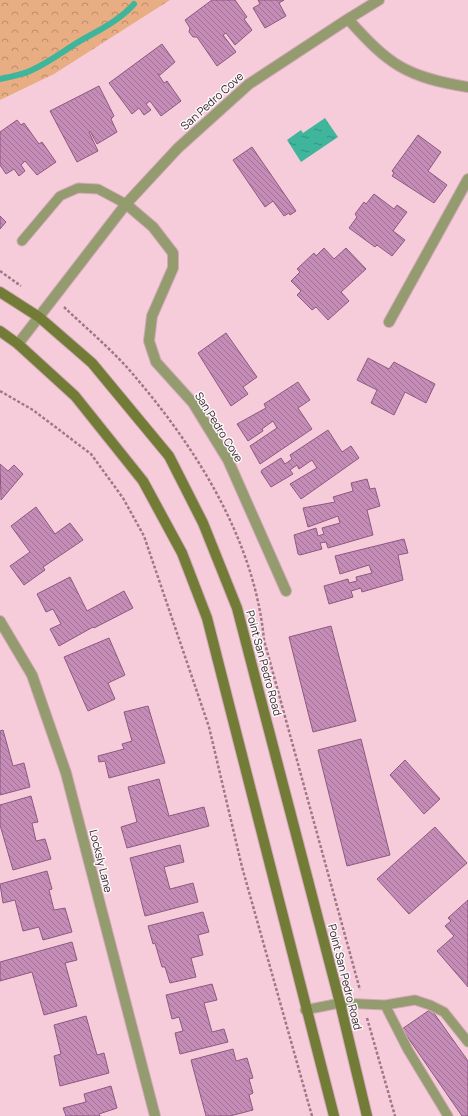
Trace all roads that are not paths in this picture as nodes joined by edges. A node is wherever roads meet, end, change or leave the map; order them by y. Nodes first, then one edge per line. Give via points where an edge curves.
1 (379, 0) edge
2 (348, 19) junction
3 (468, 87) edge
4 (468, 179) edge
5 (126, 204) junction
6 (22, 241) dead end
7 (0, 292) edge
8 (39, 317) junction
9 (389, 322) dead end
10 (0, 331) edge
11 (18, 344) junction
12 (286, 591) dead end
13 (0, 621) edge
14 (340, 1003) junction
15 (385, 1005) junction
16 (305, 1010) junction
17 (468, 1042) edge
18 (155, 1116) edge
19 (334, 1116) edge
20 (367, 1116) edge
21 (448, 1116) edge

1 - 2 street, San Pedro Cove
2 - 3 street via 389,62 437,82
2 - 5 street, San Pedro Cove via 248,84 178,148
4 - 9 street
5 - 6 lane via 98,189 78,188 60,196
5 - 8 street, San Pedro Cove
5 - 12 street, San Pedro Cove via 153,227 173,253 173,268 152,316 149,341 156,362 193,403 228,460
7 - 8 main road, Point San Pedro Road
8 - 11 street, San Pedro Cove
8 - 14 main road, Point San Pedro Road via 92,363 169,456 203,522 237,608
10 - 11 main road
11 - 16 main road via 75,396 143,481 182,554 207,618
13 - 18 street, Locksly Lane via 32,674 66,773
14 - 15 lane
14 - 16 lane
14 - 20 main road, Point San Pedro Road
15 - 17 lane via 415,1000 430,1004 444,1012
15 - 21 lane via 408,1050
16 - 19 main road

